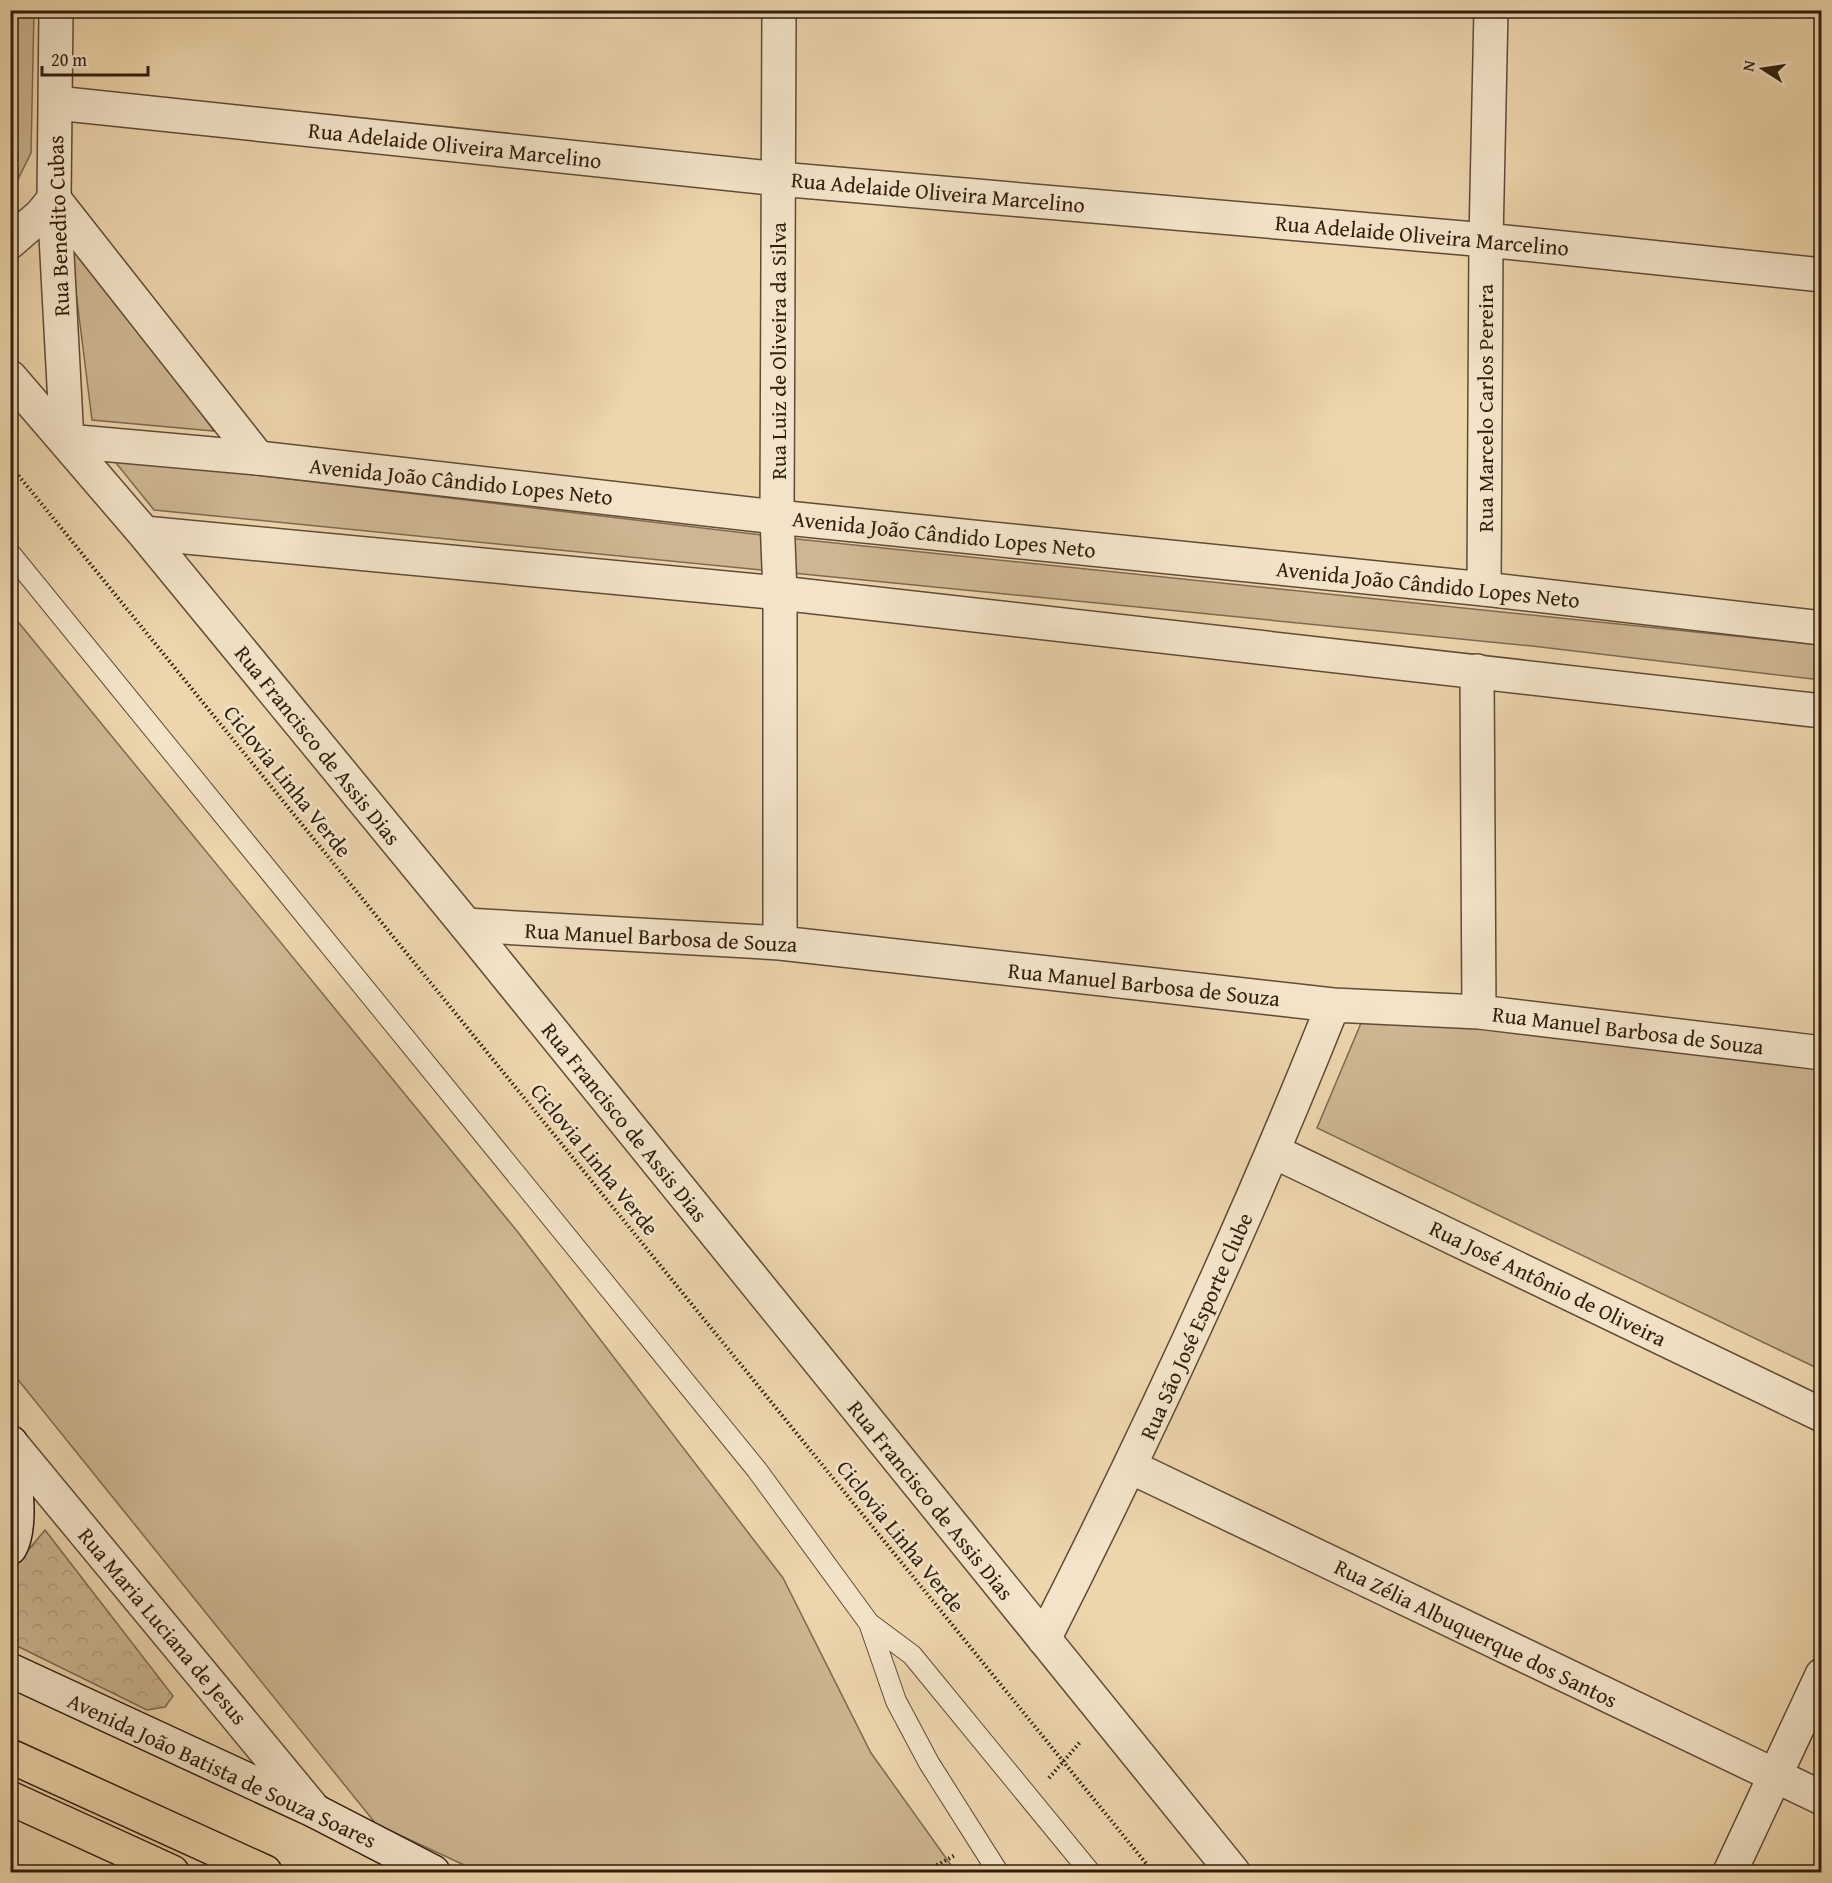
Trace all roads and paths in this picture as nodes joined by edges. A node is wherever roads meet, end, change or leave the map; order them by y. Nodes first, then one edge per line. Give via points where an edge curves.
1 (56, 10) edge
2 (779, 10) edge
3 (1491, 10) edge
4 (56, 103) junction
5 (779, 179) junction
6 (54, 199) junction
7 (1486, 240) junction
8 (10, 242) edge
9 (1821, 274) edge
10 (10, 377) edge
11 (67, 441) junction
12 (258, 458) junction
13 (10, 465) edge
14 (777, 517) junction
15 (144, 533) junction
16 (10, 553) edge
17 (1484, 589) junction
18 (780, 593) junction
19 (1821, 628) edge
20 (1477, 671) junction
21 (1821, 711) edge
22 (466, 925) junction
23 (780, 943) junction
24 (1333, 1005) junction
25 (1479, 1012) junction
26 (1821, 1053) edge
27 (1275, 1152) junction
28 (1821, 1415) edge
29 (11, 1443) edge
30 (1131, 1467) junction
31 (10, 1548) edge
32 (869, 1623) junction
33 (1044, 1640) junction
34 (10, 1670) edge
35 (1821, 1674) edge
36 (10, 1756) edge
37 (1775, 1776) junction
38 (10, 1798) edge
39 (1821, 1798) edge
40 (315, 1810) junction
41 (172, 1872) edge
42 (265, 1872) edge
43 (433, 1872) edge
44 (998, 1872) edge
45 (1090, 1872) edge
46 (1153, 1872) edge
47 (1233, 1872) edge
48 (1730, 1872) edge

1 - 4 street, Rua Benedito Cubas
2 - 5 street, Rua Luiz de Oliveira da Silva
3 - 7 street, Rua Marcelo Carlos Pereira
4 - 5 street, Rua Adelaide Oliveira Marcelino
4 - 6 street, Rua Benedito Cubas
5 - 7 street, Rua Adelaide Oliveira Marcelino
5 - 14 street, Rua Luiz de Oliveira da Silva
6 - 8 street
6 - 11 street, Rua Benedito Cubas
6 - 12 street
7 - 9 street, Rua Adelaide Oliveira Marcelino
7 - 17 street, Rua Marcelo Carlos Pereira
10 - 11 street, Rua Francisco de Assis Dias
11 - 12 street, Avenida João Cândido Lopes Neto
11 - 15 street, Rua Francisco de Assis Dias
12 - 14 street, Avenida João Cândido Lopes Neto
13 - 46 path, Ciclovia Linha Verde
14 - 17 street, Avenida João Cândido Lopes Neto
14 - 18 street, Rua Luiz de Oliveira da Silva
15 - 18 street
15 - 22 street, Rua Francisco de Assis Dias
16 - 32 lane via 757,1470
17 - 19 street, Avenida João Cândido Lopes Neto
18 - 20 street
18 - 23 street, Rua Luiz de Oliveira da Silva
20 - 21 street
20 - 25 street
22 - 23 street, Rua Manuel Barbosa de Souza
22 - 33 street, Rua Francisco de Assis Dias
23 - 24 street, Rua Manuel Barbosa de Souza
24 - 25 street, Rua Manuel Barbosa de Souza
24 - 27 street, Rua São José Esporte Clube
25 - 26 street, Rua Manuel Barbosa de Souza
27 - 28 street, Rua José Antônio de Oliveira
27 - 30 street, Rua São José Esporte Clube
29 - 31 street via 17,1507
29 - 40 street, Rua Maria Luciana de Jesus
30 - 33 street, Rua São José Esporte Clube
30 - 37 street, Rua Zélia Albuquerque dos Santos
32 - 44 lane via 896,1701 929,1763
32 - 45 lane via 912,1655
33 - 47 street, Rua Francisco de Assis Dias
34 - 40 street, Avenida João Batista de Souza Soares
35 - 37 street
36 - 42 main road
37 - 39 street, Rua Zélia Albuquerque dos Santos
37 - 48 street
38 - 41 main road
40 - 43 street, Avenida João Batista de Souza Soares

